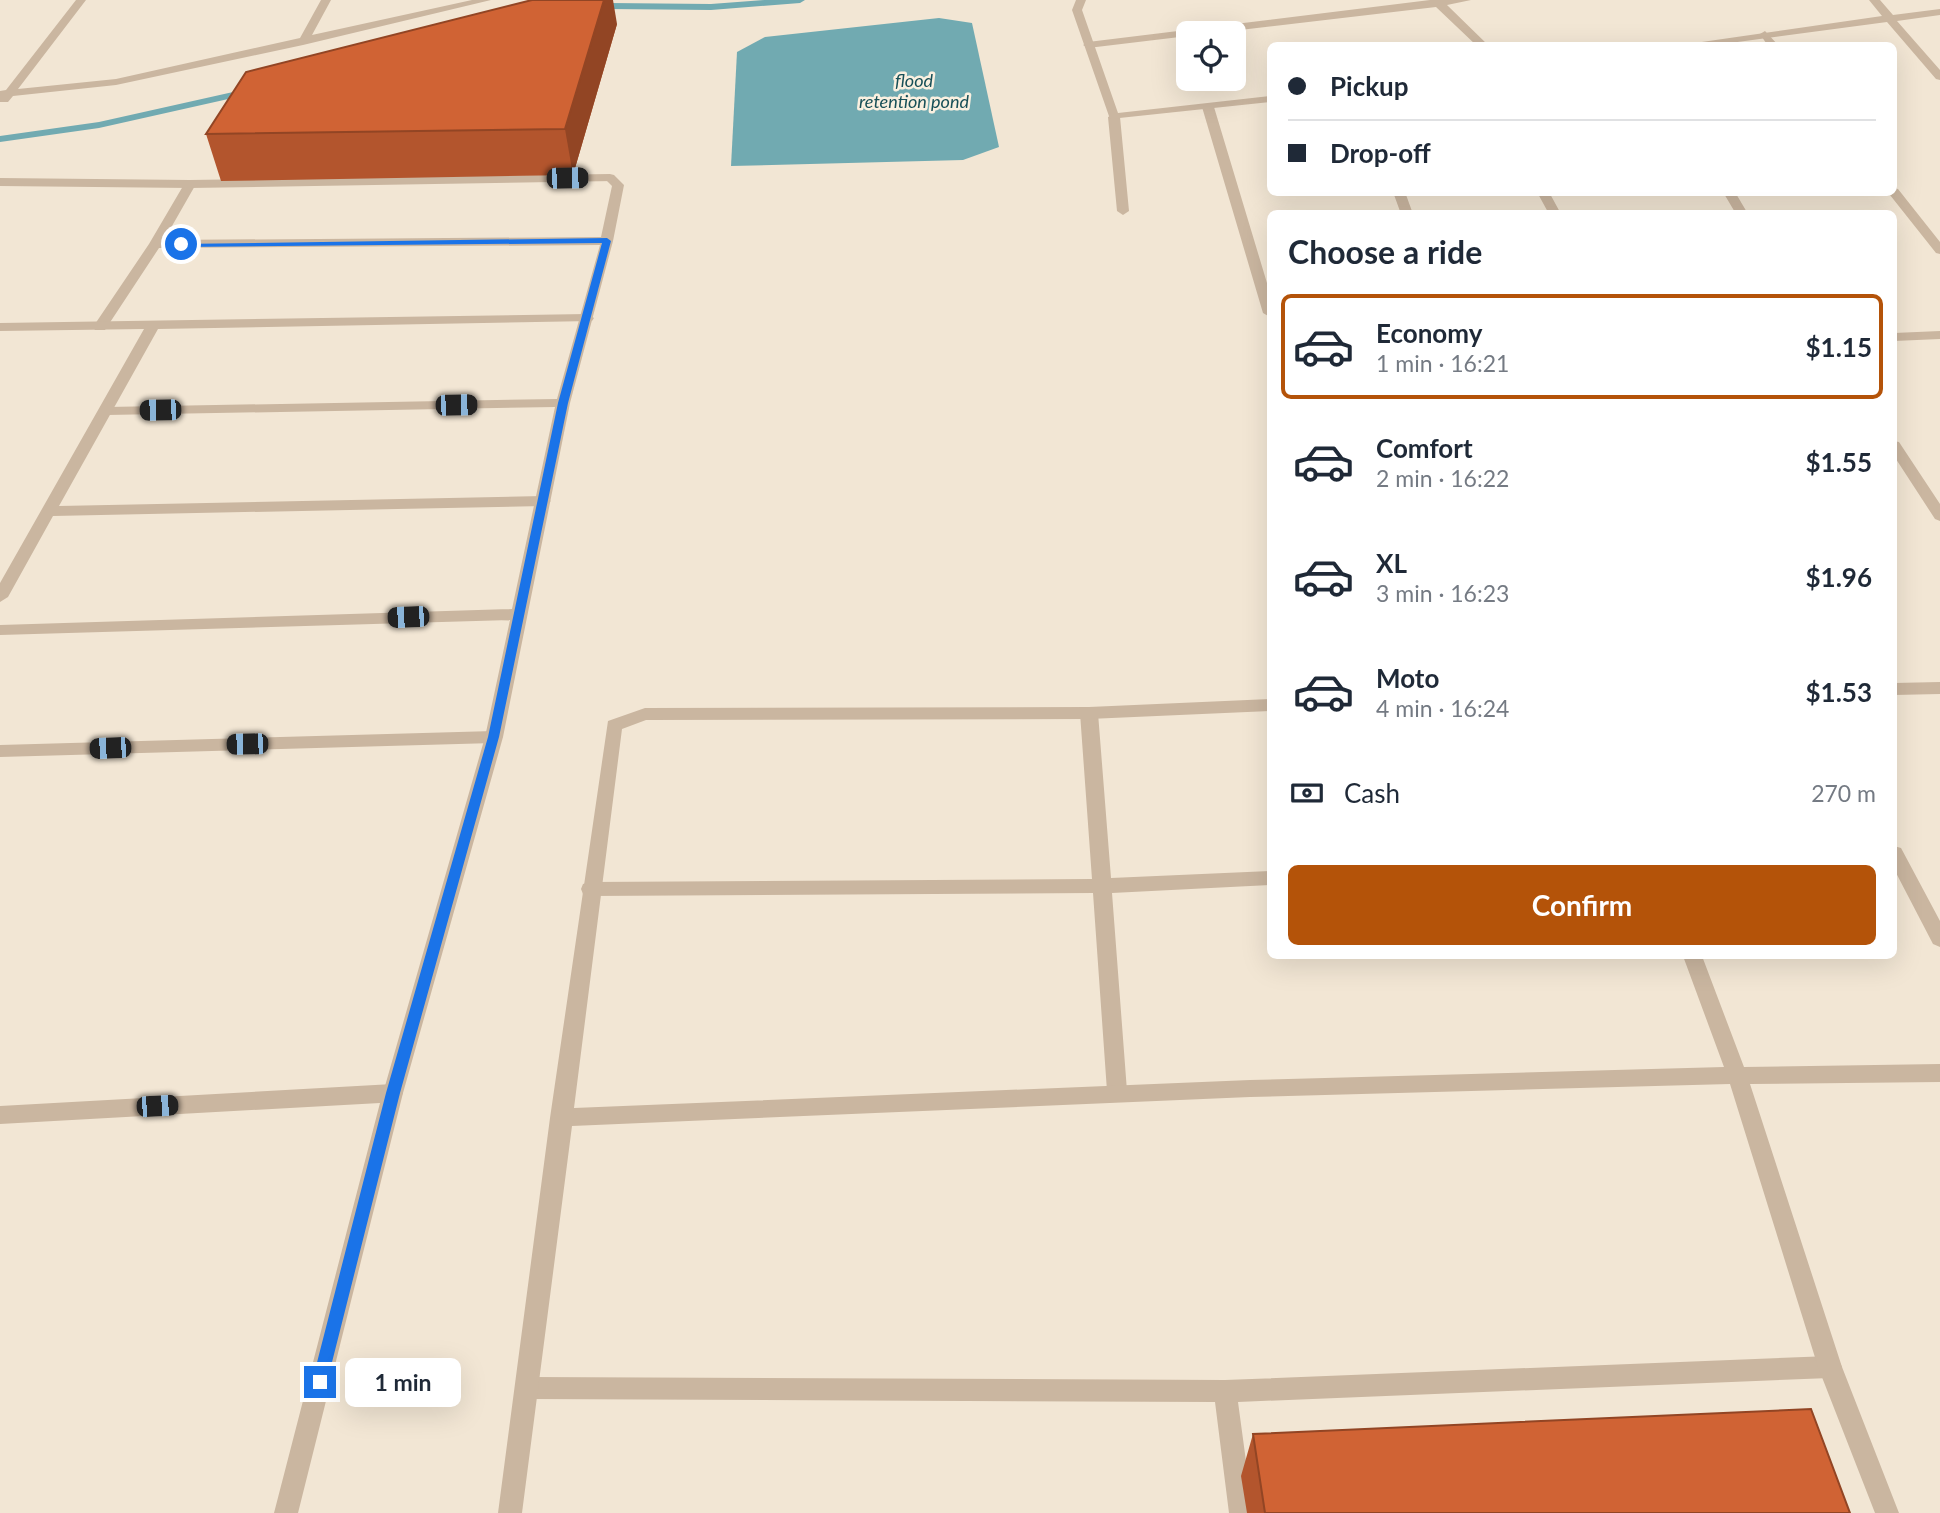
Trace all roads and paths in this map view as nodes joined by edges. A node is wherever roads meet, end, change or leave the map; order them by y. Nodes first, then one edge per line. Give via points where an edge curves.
1 (81, 0) edge
2 (326, 0) edge
3 (486, 0) edge
4 (1081, 0) edge
5 (1466, 0) edge
6 (1874, 0) edge
7 (1930, 0) edge
8 (1437, 2) edge
9 (1940, 11) edge
10 (1889, 19) junction
11 (1246, 26) edge
12 (1176, 34) edge
13 (1765, 34) junction
14 (303, 42) junction
15 (1480, 42) edge
16 (1708, 42) edge
17 (1771, 42) edge
18 (1088, 45) junction
19 (1940, 77) edge
20 (4, 94) edge
21 (1267, 99) edge
22 (0, 104) edge
23 (1208, 107) junction
24 (1114, 117) junction
25 (0, 182) edge
26 (190, 184) junction
27 (1897, 196) edge
28 (1123, 211) dead end
29 (607, 241) junction
30 (155, 244) junction
31 (1940, 250) edge
32 (1267, 303) edge
33 (587, 318) junction
34 (153, 325) junction
35 (0, 327) edge
36 (100, 327) junction
37 (1940, 335) edge
38 (1897, 337) edge
39 (563, 403) junction
40 (107, 411) junction
41 (1897, 450) edge
42 (543, 501) junction
43 (48, 511) junction
44 (1940, 516) edge
45 (0, 597) edge
46 (517, 614) junction
47 (0, 630) edge
48 (1940, 688) edge
49 (1897, 689) edge
50 (1267, 705) edge
51 (1089, 713) junction
52 (494, 737) junction
53 (0, 751) edge
54 (1897, 859) edge
55 (1267, 878) edge
56 (1101, 886) junction
57 (590, 889) junction
58 (1940, 939) edge
59 (1694, 959) edge
60 (1940, 1073) edge
61 (1737, 1074) junction
62 (1117, 1091) junction
63 (393, 1093) junction
64 (0, 1115) edge
65 (560, 1118) junction
66 (1830, 1367) junction
67 (529, 1388) junction
68 (1225, 1391) junction
69 (286, 1513) edge
70 (510, 1513) edge
71 (1241, 1513) edge
72 (1888, 1513) edge

1 - 20 street
2 - 14 street
3 - 14 street
4 - 18 street via 1077,10
5 - 8 street
6 - 10 street
7 - 9 street
8 - 11 street
8 - 15 street
9 - 10 street
10 - 13 street
10 - 19 street
12 - 18 street
13 - 16 street
13 - 17 street
14 - 20 street via 117,82
18 - 24 street
20 - 22 street
21 - 23 street
23 - 24 street
23 - 32 street
24 - 28 street
25 - 26 street
26 - 29 street via 610,178 618,185
26 - 30 street
27 - 31 street
29 - 30 street
29 - 33 street
30 - 36 street
33 - 34 street
33 - 39 street
34 - 36 street
34 - 40 street
35 - 36 street
37 - 38 street
39 - 40 street
39 - 42 street
40 - 43 street
41 - 44 street
42 - 43 street
42 - 46 street
43 - 45 street
46 - 47 street
46 - 52 street
48 - 49 street
50 - 51 street
51 - 56 street
51 - 57 street via 645,714 626,718 614,724
52 - 53 street
52 - 63 street
54 - 58 street
55 - 56 street
56 - 57 street
56 - 62 street
57 - 65 street
59 - 61 street
60 - 61 street
61 - 62 street
61 - 66 street
62 - 65 street
63 - 64 street
63 - 69 street
65 - 67 street
66 - 68 street
66 - 72 street
67 - 68 street
67 - 70 street
68 - 71 street

